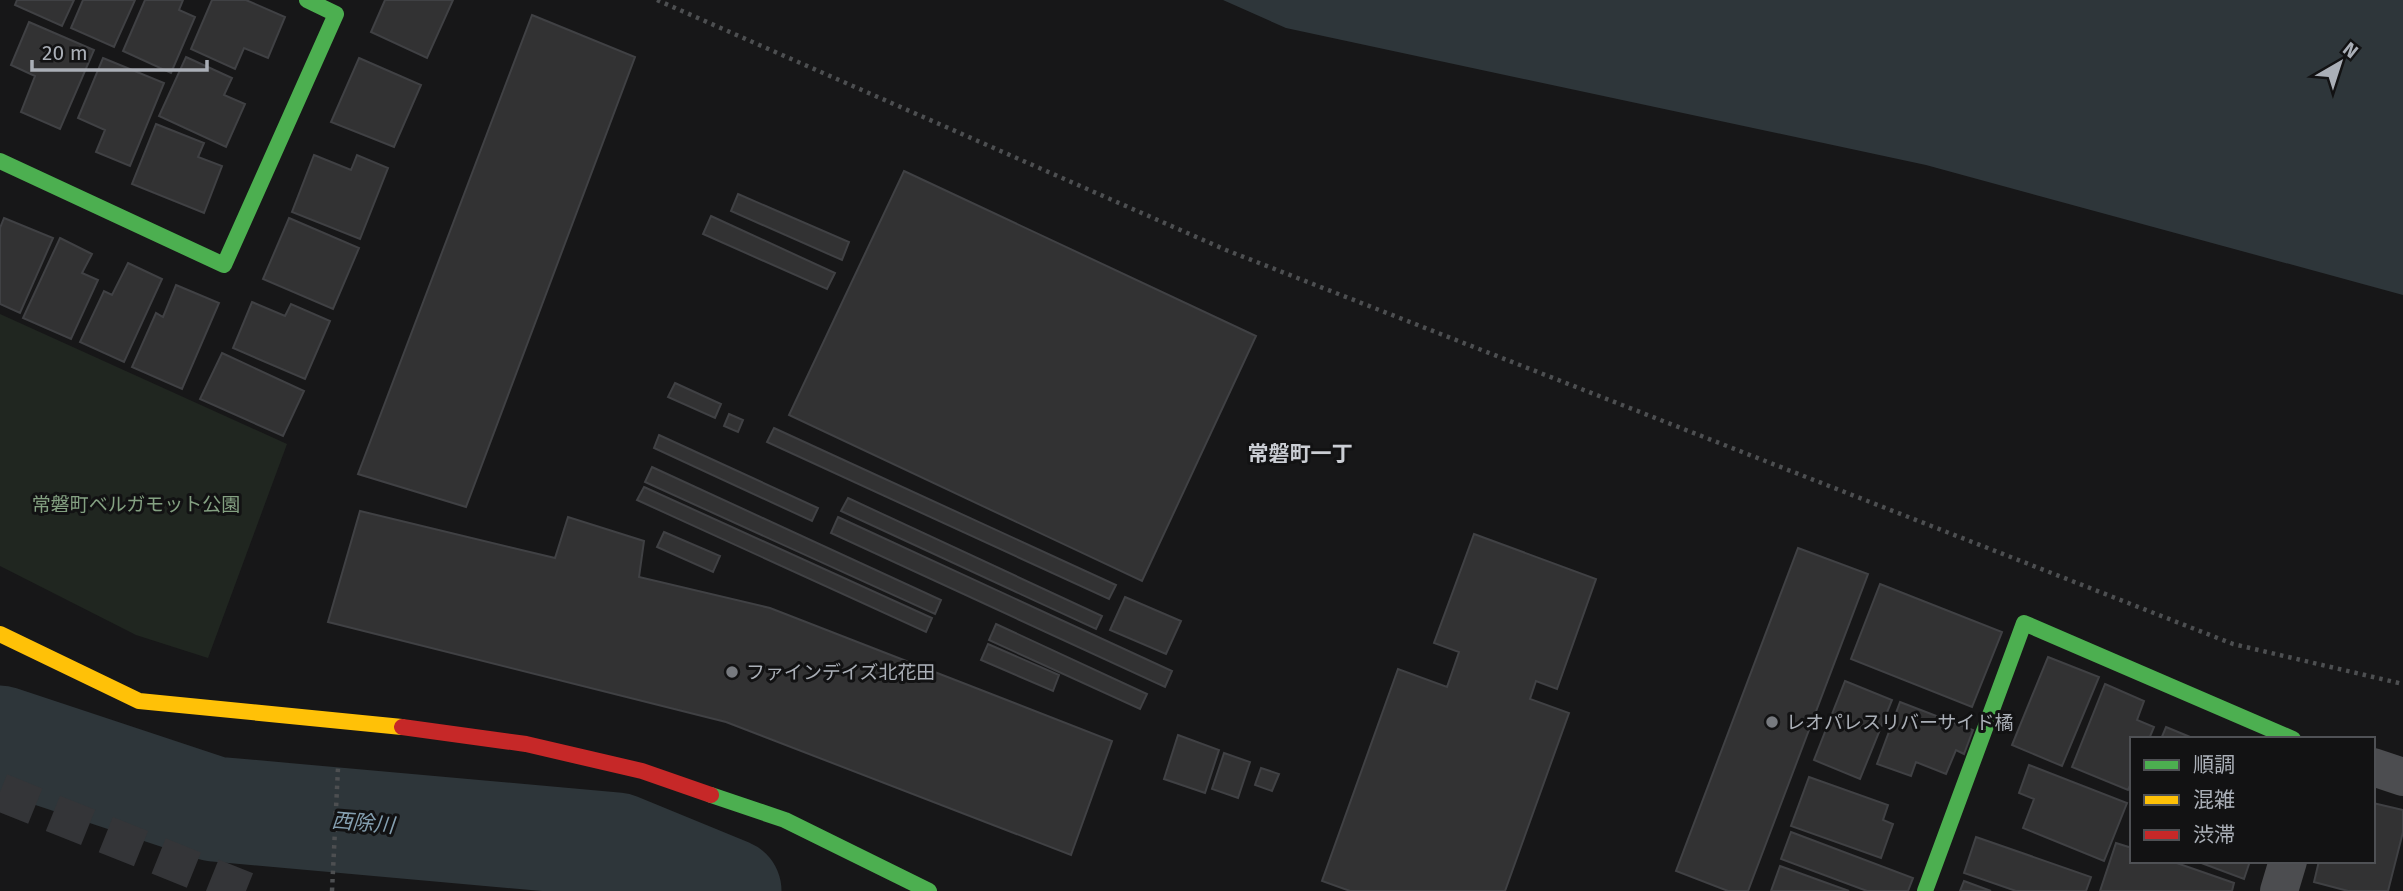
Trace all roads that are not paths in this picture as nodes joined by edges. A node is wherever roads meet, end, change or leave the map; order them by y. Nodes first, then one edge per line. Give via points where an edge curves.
1 (307, 0) edge
2 (0, 161) edge
3 (0, 634) edge
4 (2287, 737) edge
5 (2375, 769) edge
6 (2403, 777) edge
7 (2287, 863) edge
8 (929, 891) edge
9 (1925, 891) edge
10 (2279, 891) edge

1 - 2 street via 336,14 224,265
3 - 8 street via 139,701 340,719 526,744 642,771 785,820
4 - 9 street via 2024,623
5 - 6 street
7 - 10 street

